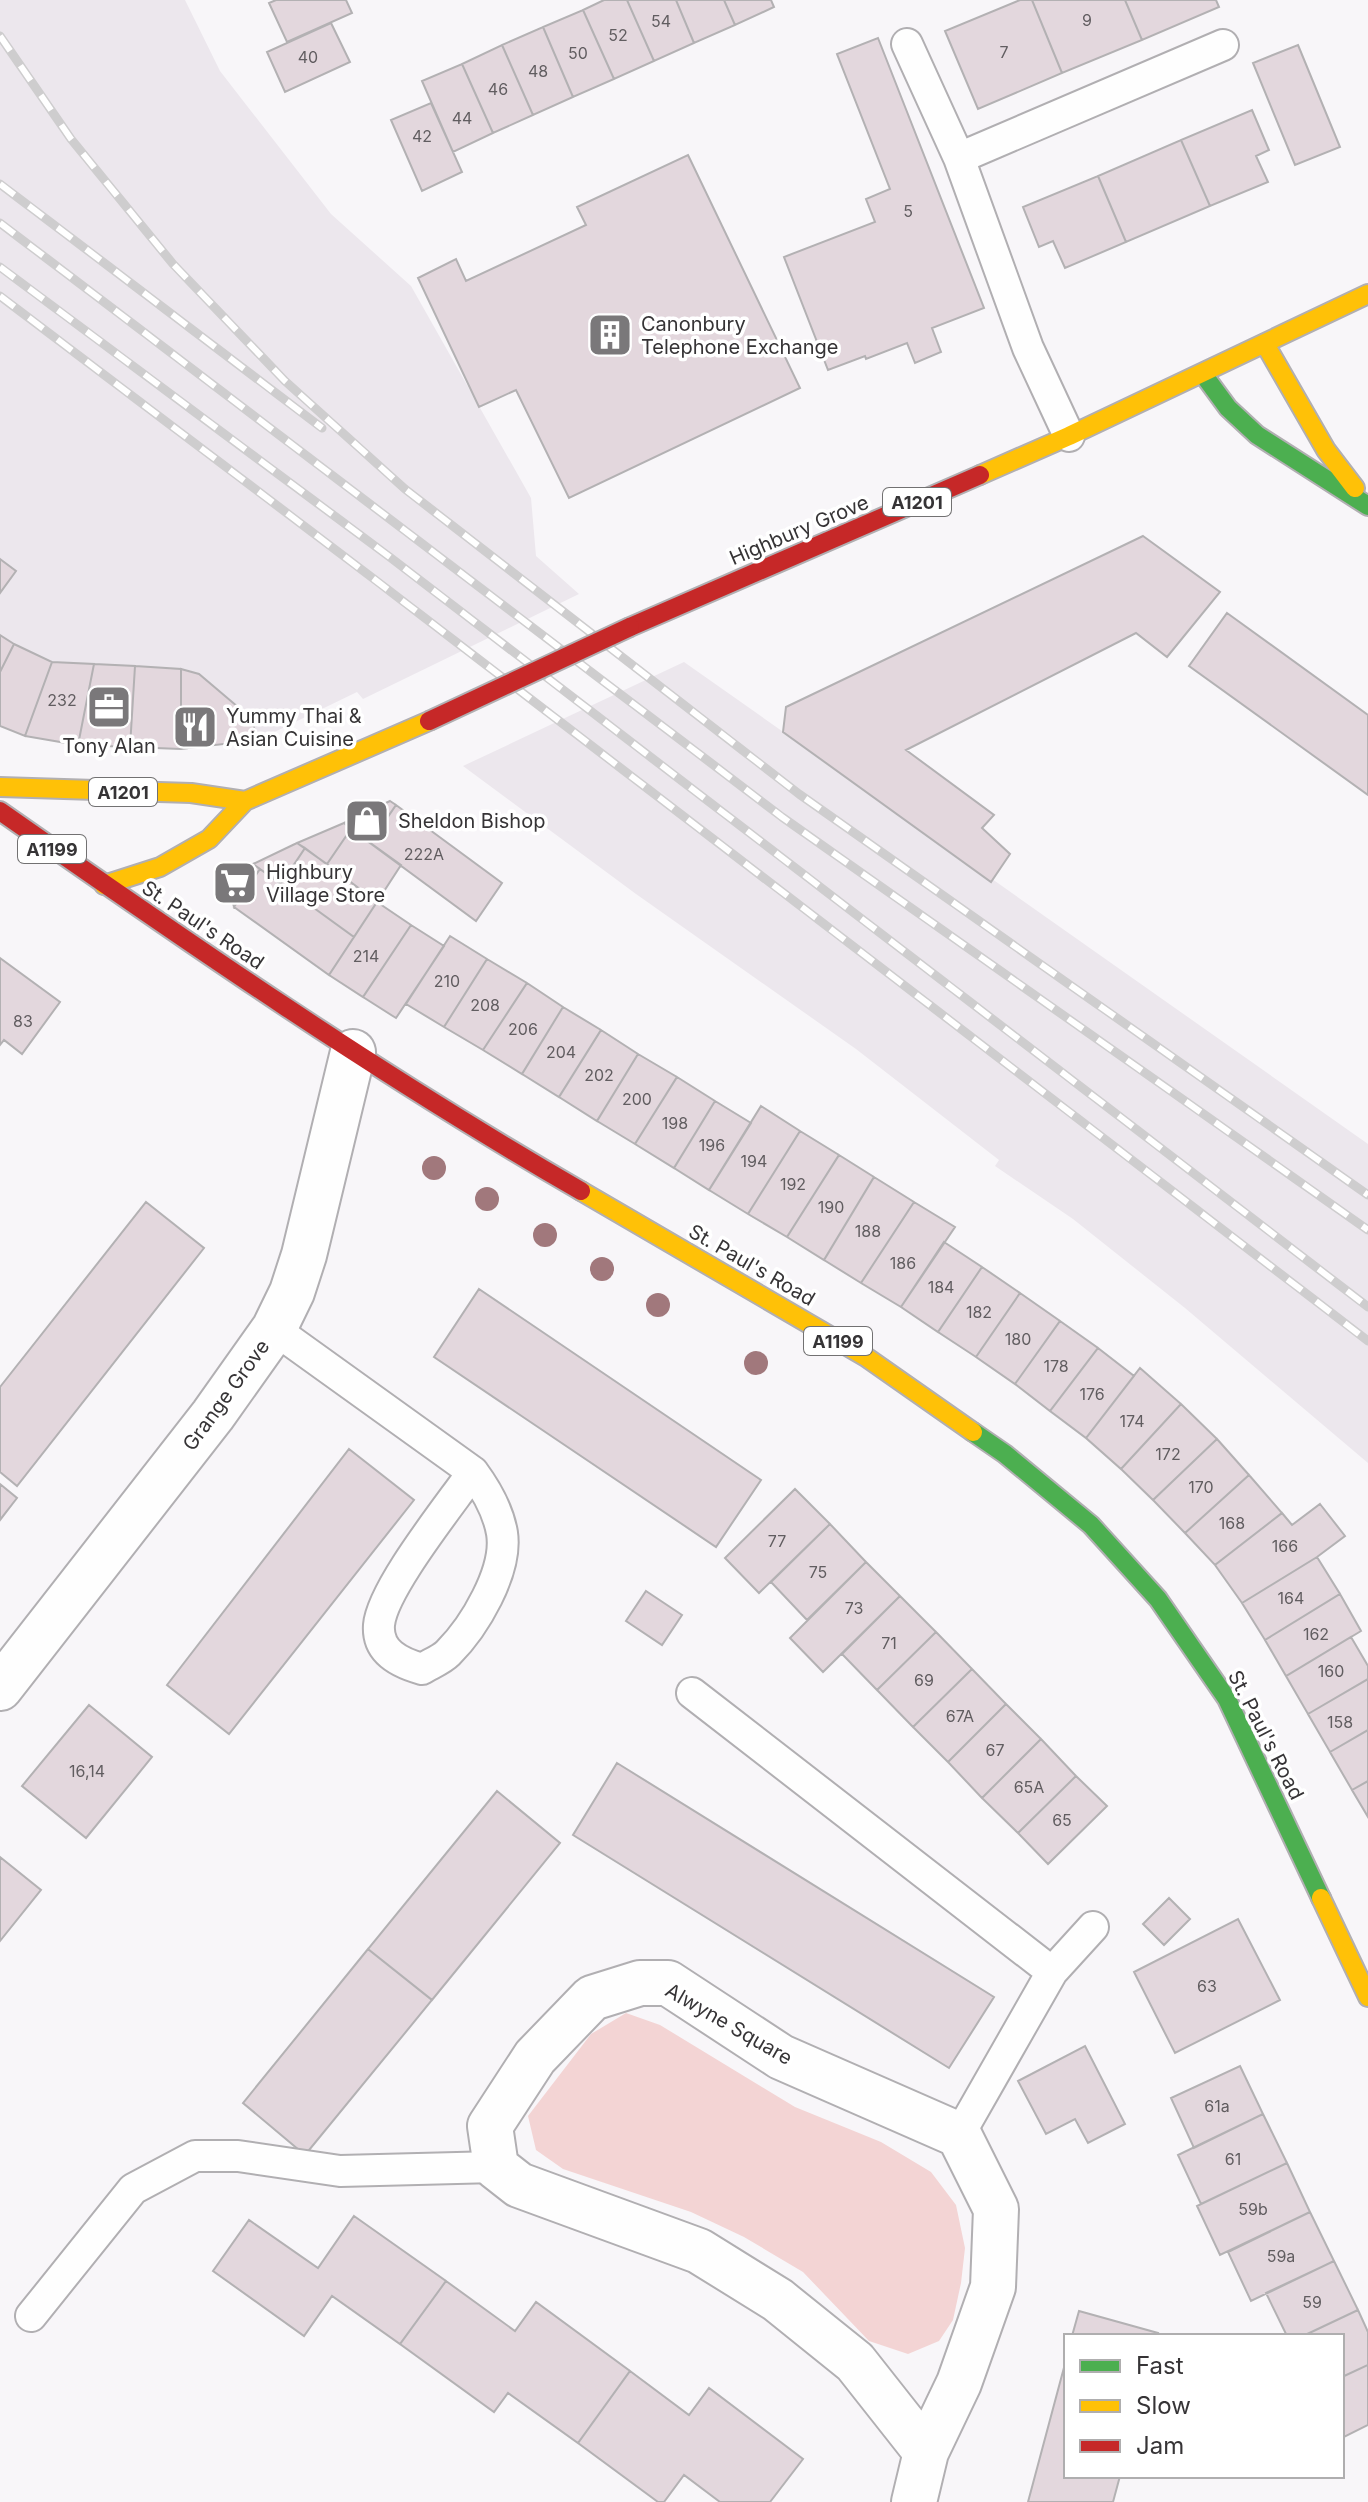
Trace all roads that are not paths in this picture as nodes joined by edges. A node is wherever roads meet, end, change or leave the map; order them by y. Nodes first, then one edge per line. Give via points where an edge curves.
1 (907, 44) dead end
2 (1223, 45) dead end
3 (959, 158) junction
4 (1368, 294) edge
5 (1265, 344) junction
6 (1203, 374) junction
7 (1069, 436) junction
8 (1368, 503) edge
9 (0, 787) edge
10 (245, 801) junction
11 (0, 811) edge
12 (104, 885) junction
13 (353, 1052) junction
14 (274, 1329) junction
15 (473, 1472) junction
16 (0, 1688) edge
17 (692, 1693) dead end
18 (1093, 1927) dead end
19 (1052, 1972) junction
20 (1368, 1997) edge
21 (959, 2135) junction
22 (496, 2167) junction
23 (31, 2316) dead end
24 (926, 2452) junction
25 (914, 2502) edge

1 - 3 lane
2 - 3 lane
3 - 7 lane via 1028,348
4 - 5 main road, Highbury Grove / A1201
5 - 6 main road, Highbury Grove / A1201
5 - 8 main road via 1326,450
6 - 7 main road, Highbury Grove / A1201
6 - 8 main road via 1257,435
7 - 10 main road, Highbury Grove / A1201, bridge
9 - 10 main road, A1201 via 191,793
10 - 12 main road, Highbury Grove / A1201 via 209,839 160,867
11 - 12 main road, St. Paul's Road / A1199
12 - 13 main road, St. Paul's Road / A1199
13 - 14 street, Grange Grove via 304,1255
13 - 20 main road, St. Paul's Road / A1199 via 467,1125 866,1357 1005,1454 1091,1525 1158,1599 1227,1699
14 - 15 lane
14 - 16 street, Grange Grove
15 - 15 lane via 492,1499 502,1534 502,1564 478,1634 422,1669 400,1663 385,1650 378,1627 386,1599
17 - 19 lane
18 - 19 lane
19 - 21 lane
21 - 22 street, Alwyne Square via 781,2057 668,1983 640,1983 592,1998 535,2057 490,2126
21 - 24 street via 996,2209 993,2287 959,2383
22 - 23 lane via 340,2171 238,2156 195,2156 133,2189
22 - 24 street via 519,2185 699,2251 778,2300 855,2362
24 - 25 street

